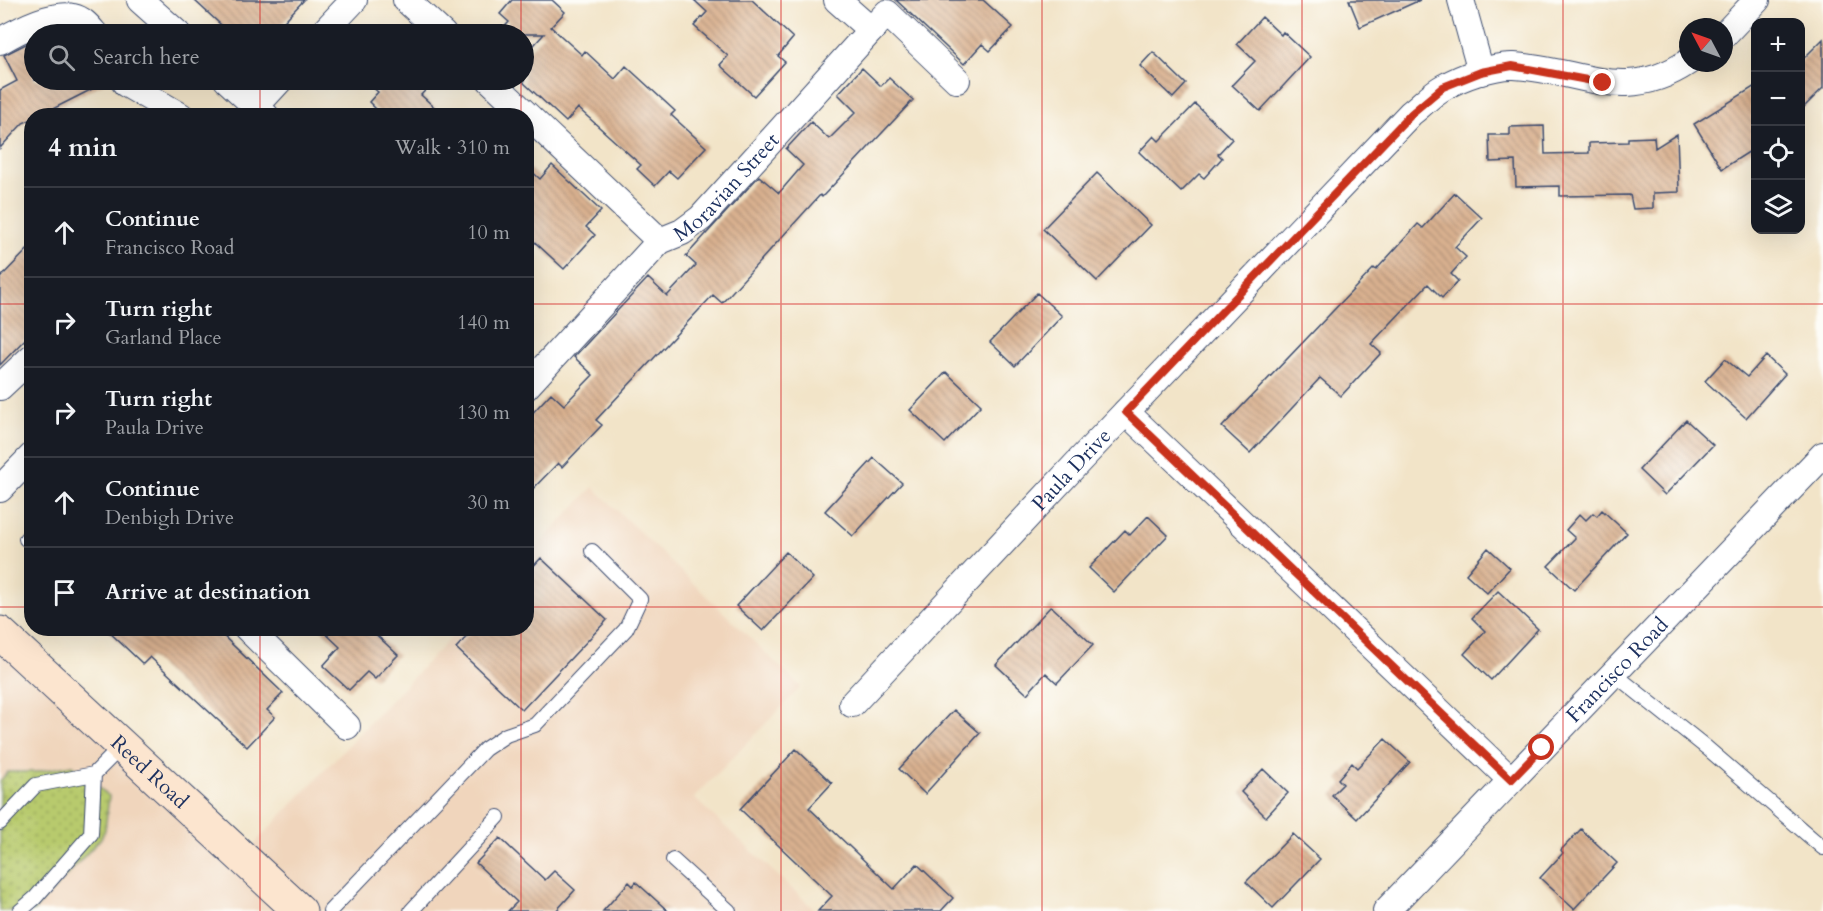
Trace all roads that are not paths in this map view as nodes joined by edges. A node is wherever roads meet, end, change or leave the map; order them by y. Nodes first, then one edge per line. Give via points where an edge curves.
1 (140, 0) edge
2 (354, 0) edge
3 (406, 0) edge
4 (837, 0) edge
5 (1461, 0) edge
6 (1757, 0) edge
7 (37, 24) edge
8 (87, 24) edge
9 (167, 24) edge
10 (331, 24) edge
11 (432, 24) edge
12 (1733, 25) edge
13 (24, 29) edge
14 (871, 30) junction
15 (0, 41) edge
16 (1679, 68) edge
17 (1481, 72) junction
18 (957, 80) dead end
19 (138, 90) edge
20 (238, 90) edge
21 (274, 90) edge
22 (501, 90) edge
23 (168, 108) edge
24 (258, 108) edge
25 (263, 108) edge
26 (520, 108) edge
27 (534, 122) edge
28 (660, 241) junction
29 (24, 364) edge
30 (534, 378) edge
31 (0, 387) edge
32 (1126, 412) junction
33 (1823, 455) edge
34 (24, 464) edge
35 (0, 489) edge
36 (592, 551) dead end
37 (0, 633) edge
38 (255, 636) edge
39 (1613, 673) junction
40 (852, 704) dead end
41 (347, 726) dead end
42 (122, 746) junction
43 (94, 774) junction
44 (1511, 780) junction
45 (498, 817) dead end
46 (0, 823) edge
47 (1823, 848) edge
48 (673, 860) dead end
49 (21, 911) edge
50 (300, 911) edge
51 (330, 911) edge
52 (411, 911) edge
53 (729, 911) edge
54 (1386, 911) edge

1 - 9 street
2 - 10 street
3 - 11 street
4 - 14 street
5 - 17 street
6 - 12 street
7 - 8 street via 56,16 72,17
13 - 15 street
14 - 18 street via 887,14
14 - 28 street, Moravian Street via 701,218
16 - 17 street, Paula Drive via 1643,82 1603,83 1512,66
17 - 32 street, Paula Drive via 1443,87 1412,113
19 - 23 street
20 - 24 street
21 - 25 street
22 - 26 street
27 - 28 street
28 - 30 street, Moravian Street
29 - 31 street
32 - 40 street, Paula Drive
32 - 44 street
33 - 39 street, Francisco Road
34 - 35 street
36 - 51 lane via 640,599 626,629 535,725 506,735 485,749
37 - 42 main road, Reed Road
38 - 41 street
39 - 44 street, Francisco Road
39 - 47 lane
42 - 43 lane
42 - 50 main road, Reed Road
43 - 46 lane via 36,786
43 - 49 lane via 91,834
44 - 54 street, Francisco Road
45 - 52 lane
48 - 53 lane

